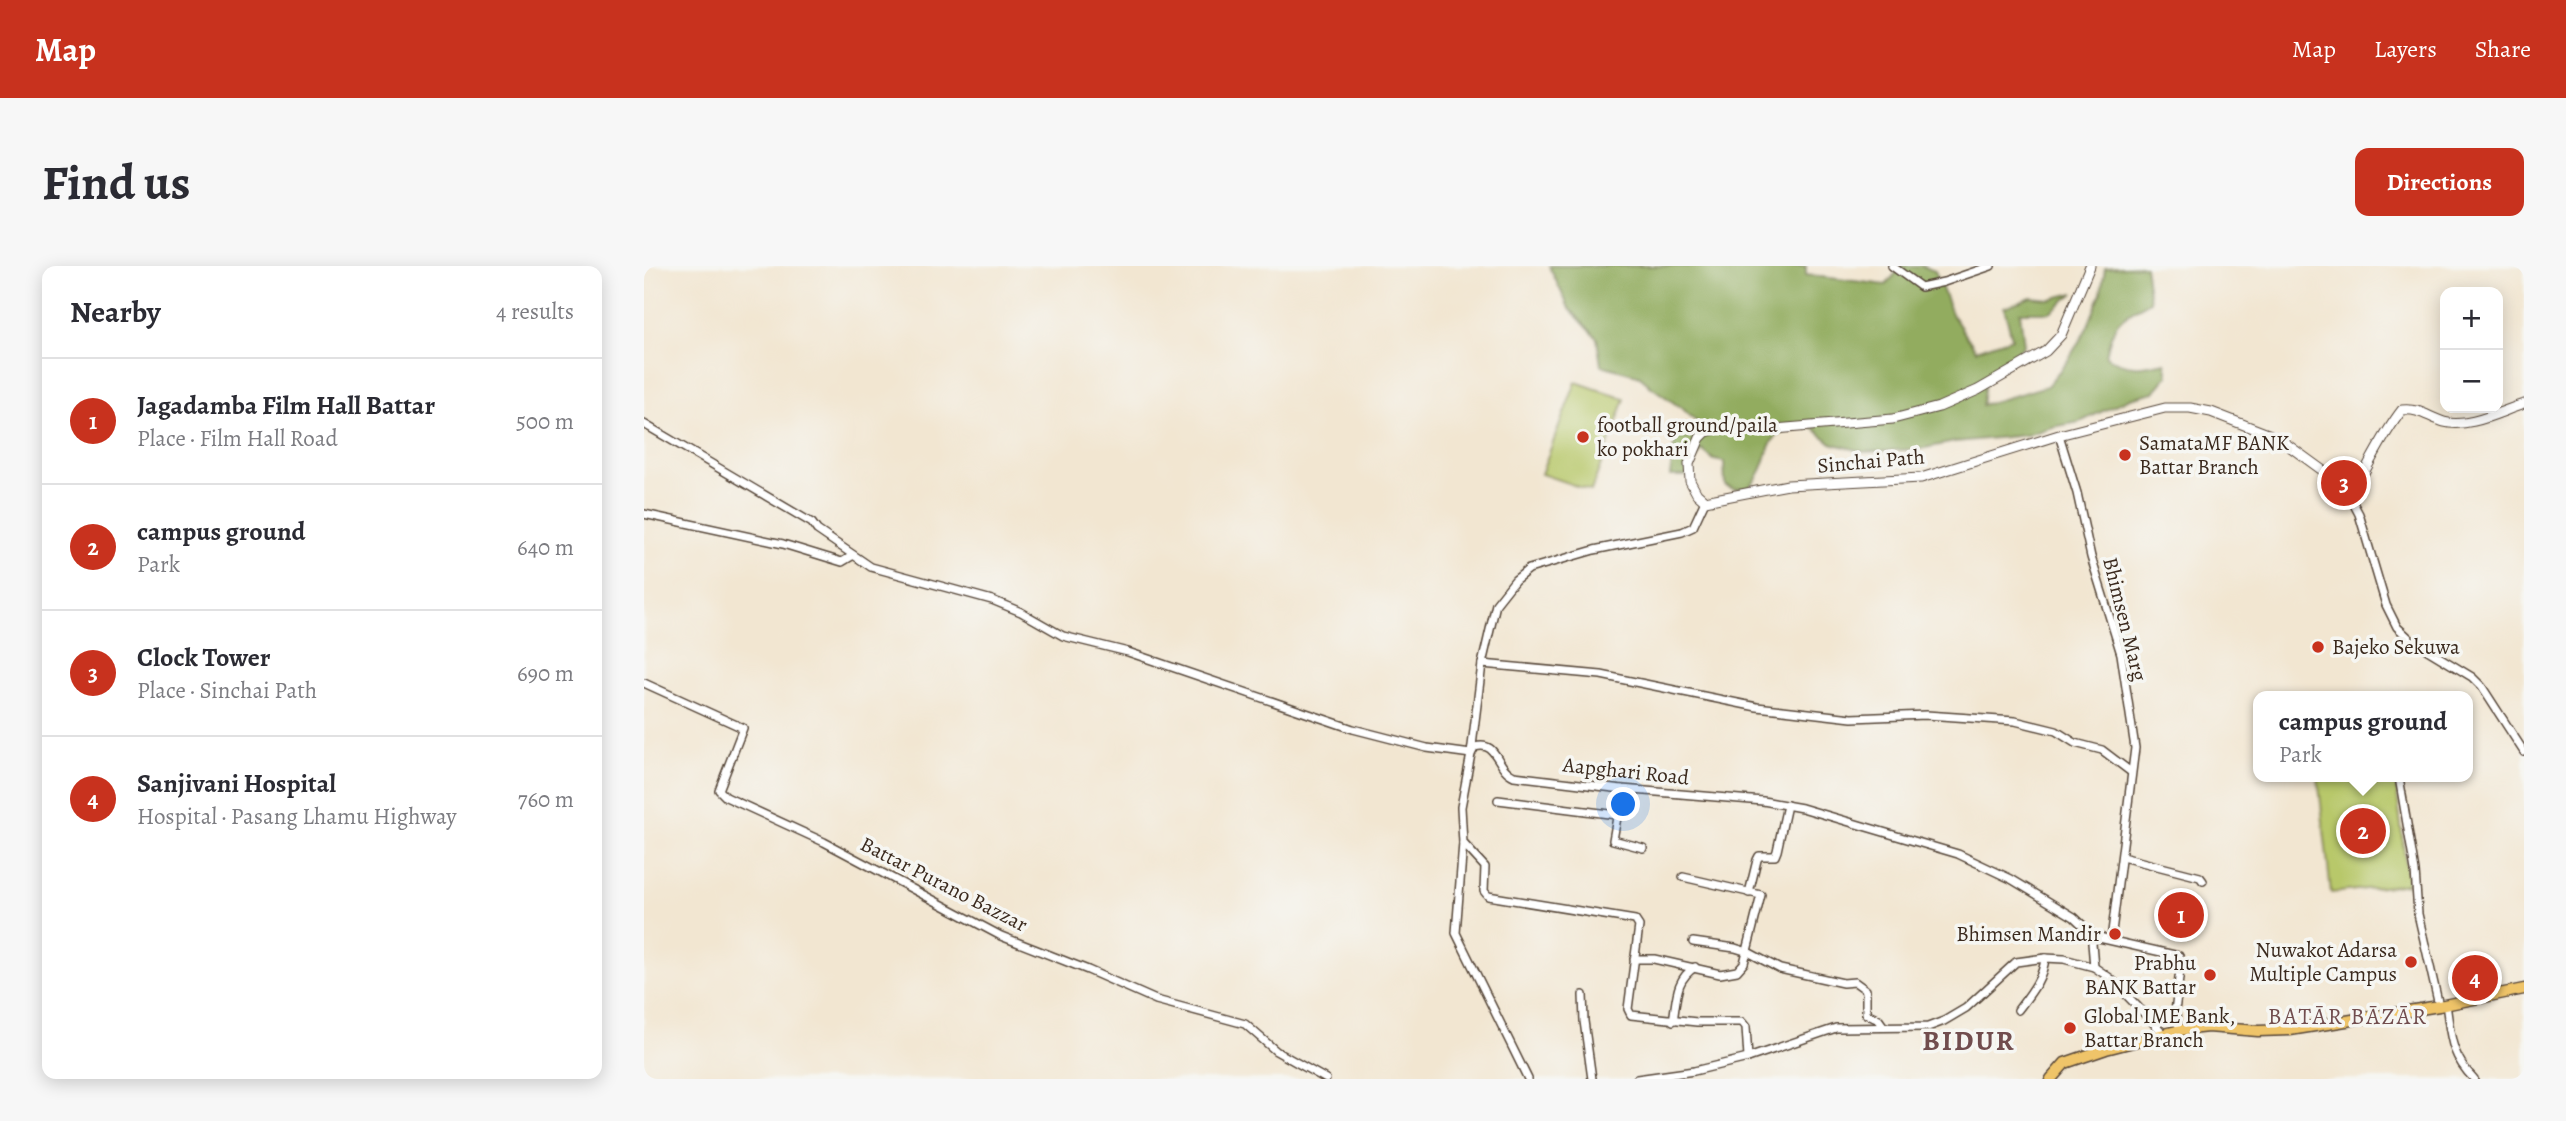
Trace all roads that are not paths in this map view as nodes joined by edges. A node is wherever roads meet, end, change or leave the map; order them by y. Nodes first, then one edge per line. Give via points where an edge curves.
1 (1892, 266) edge
2 (1991, 266) edge
3 (2090, 266) edge
4 (2524, 404) edge
5 (644, 424) edge
6 (2059, 435) junction
7 (2350, 497) junction
8 (1705, 501) junction
9 (644, 514) edge
10 (852, 556) junction
11 (1482, 664) junction
12 (644, 683) edge
13 (2524, 752) edge
14 (1471, 754) junction
15 (2131, 772) junction
16 (2400, 782) edge
17 (1622, 789) junction
18 (1498, 800) dead end
19 (1787, 805) junction
20 (1617, 815) junction
21 (1463, 843) junction
22 (1643, 848) dead end
23 (2122, 857) junction
24 (1683, 877) dead end
25 (2203, 881) dead end
26 (1749, 892) junction
27 (2111, 940) junction
28 (1693, 942) dead end
29 (1748, 952) junction
30 (2045, 958) junction
31 (1634, 959) junction
32 (1695, 967) junction
33 (2095, 967) junction
34 (2524, 989) edge
35 (1583, 995) dead end
36 (2442, 1005) junction
37 (2018, 1010) dead end
38 (1673, 1021) junction
39 (1884, 1027) junction
40 (2180, 1030) junction
41 (2164, 1034) junction
42 (1748, 1058) junction
43 (1326, 1079) edge
44 (1528, 1079) edge
45 (1592, 1079) edge
46 (1637, 1079) edge
47 (2051, 1079) edge
48 (2474, 1079) edge

1 - 2 street via 1921,287
3 - 8 street, Sinchai Path via 2061,335 2046,351 1939,407 1893,419 1706,432 1689,464 1690,481
4 - 7 street via 2463,423 2402,410
5 - 10 street via 813,523
6 - 7 street, Sinchai Path via 2150,410 2211,412 2278,438 2340,483
6 - 8 street, Sinchai Path via 1920,478 1788,485
6 - 15 street, Bhimsen Marg via 2120,654 2134,748
7 - 13 street via 2397,626 2426,651 2472,677
8 - 11 street via 1693,527 1682,532 1529,569 1496,604
9 - 10 street via 783,544 842,562
10 - 14 street via 871,567 992,600 1063,636 1128,652 1353,729
11 - 14 street
11 - 15 street via 1601,675 1756,707 1852,718 1926,715 2015,721 2102,750
12 - 43 street, Battar Purano Bazzar via 743,729 719,790 726,797 834,847 1001,936 1156,1000 1245,1024 1276,1051
14 - 17 street, Aapghari Road via 1484,745 1494,750 1504,771 1514,776
14 - 21 street via 1461,807
15 - 23 street, Bhimsen Marg
16 - 36 street via 2418,914
17 - 19 street, Aapghari Road
17 - 20 street
18 - 20 street
19 - 26 street via 1775,856 1756,860
19 - 27 street, Aapghari Road via 1958,854 2011,879 2074,917 2094,935
20 - 22 street via 1613,840
21 - 31 street via 1485,867 1483,891 1488,895 1635,920 1639,926
21 - 44 street via 1456,933
23 - 25 street
23 - 27 street, Bhimsen Marg
24 - 26 street
26 - 29 street via 1760,895
27 - 33 street via 2095,937
27 - 40 street, Aapghari Road via 2179,956 2175,1012
28 - 29 street
29 - 32 street via 1744,963 1730,974
29 - 39 street via 1780,969 1861,985 1866,990 1866,1014
30 - 33 street
30 - 37 street via 2034,990
30 - 39 street via 2016,962 1966,1008 1944,1021 1928,1027
31 - 32 street
31 - 38 street via 1631,1015
32 - 38 street via 1678,986
33 - 41 street
34 - 36 main road
35 - 45 street
36 - 40 main road via 2290,1030
36 - 48 street via 2455,1054
38 - 42 street via 1745,1023
39 - 42 street via 1836,1028
40 - 41 main road
41 - 47 main road via 2065,1063
42 - 46 street via 1694,1072

